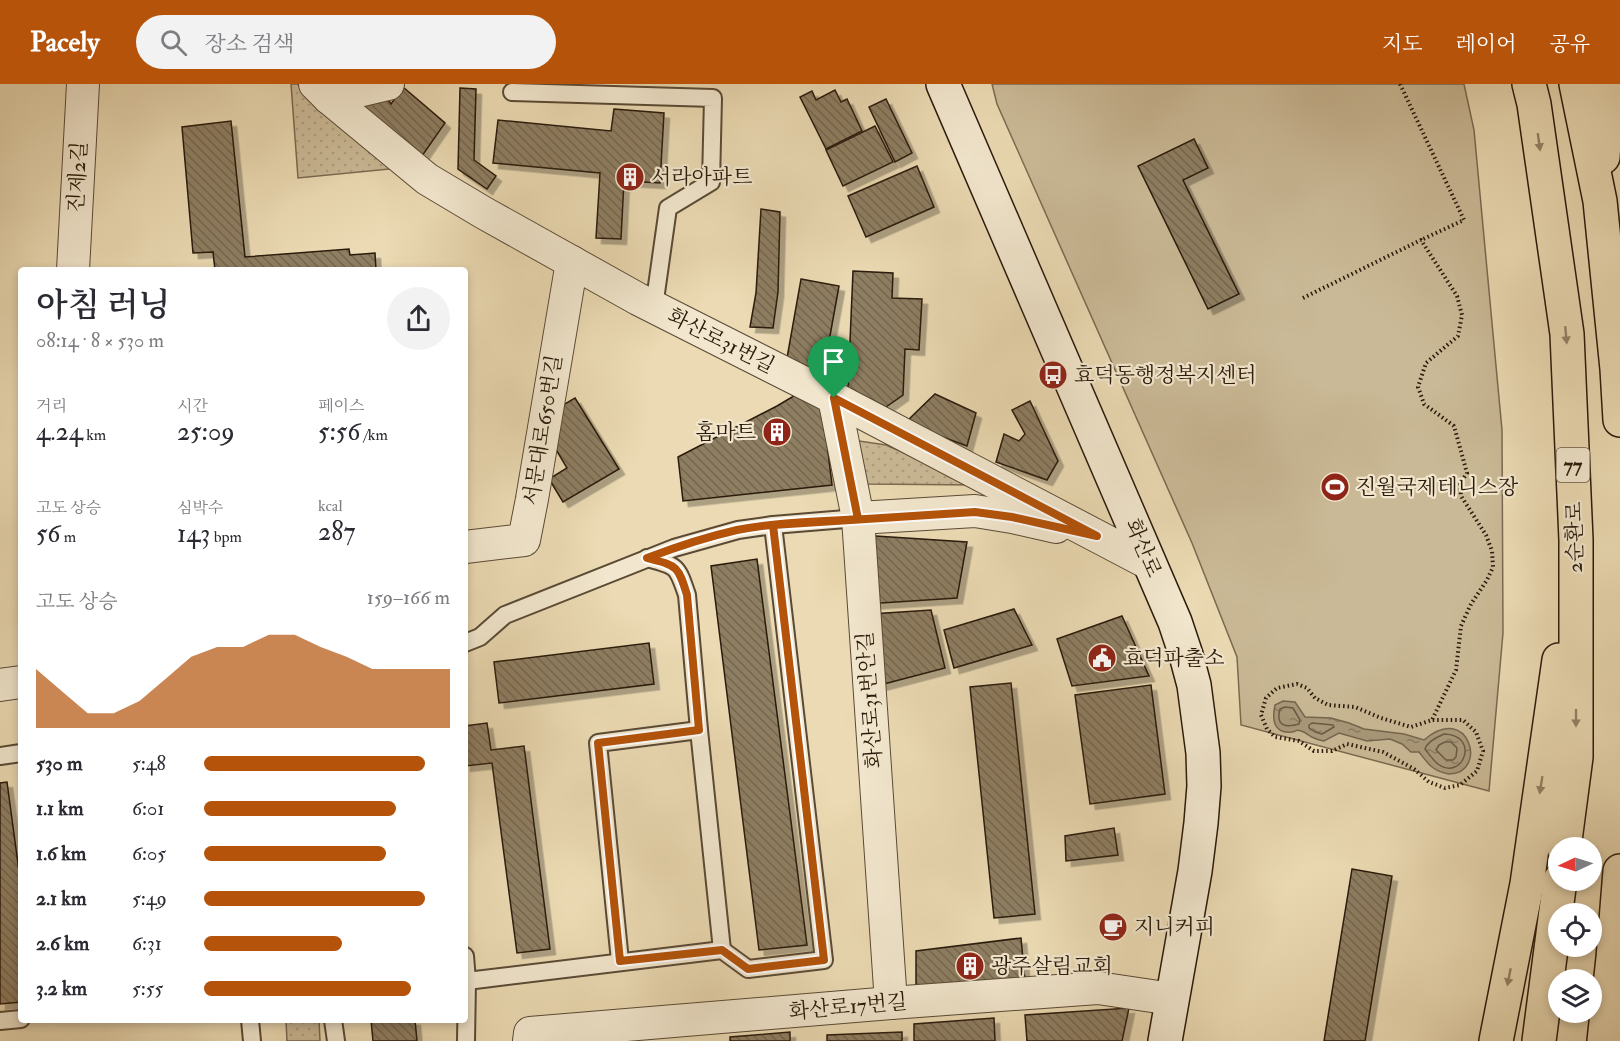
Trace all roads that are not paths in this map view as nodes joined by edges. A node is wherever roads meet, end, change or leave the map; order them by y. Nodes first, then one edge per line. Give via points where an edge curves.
1 (83, 84) edge
2 (388, 84) edge
3 (943, 84) edge
4 (1529, 84) edge
5 (1576, 84) edge
6 (1608, 84) edge
7 (322, 91) edge
8 (512, 92) dead end
9 (1600, 201) junction
10 (572, 262) junction
11 (73, 267) edge
12 (654, 307) junction
13 (834, 398) junction
14 (1620, 420) edge
15 (858, 519) junction
16 (773, 525) junction
17 (1097, 536) junction
18 (1576, 540) junction
19 (468, 547) edge
20 (647, 558) junction
21 (1150, 564) junction
22 (468, 642) edge
23 (18, 682) edge
24 (0, 685) edge
25 (699, 730) junction
26 (18, 753) edge
27 (0, 756) edge
28 (1565, 837) edge
29 (1620, 871) edge
30 (1559, 891) edge
31 (722, 950) junction
32 (620, 961) junction
33 (468, 981) edge
34 (1172, 999) junction
35 (891, 1003) junction
36 (18, 1019) edge
37 (0, 1021) edge
38 (250, 1023) edge
39 (333, 1023) edge
40 (466, 1023) edge
41 (252, 1041) edge
42 (336, 1041) edge
43 (466, 1041) edge
44 (529, 1041) edge
45 (1165, 1041) edge
46 (1496, 1041) edge
47 (1539, 1041) edge
48 (1604, 1041) edge

1 - 11 street, 진제2길
2 - 7 street
3 - 21 main road, 화산로
4 -> 18 highway, 2순환로 / 77 via 1567,334
5 - 9 highway
6 - 9 highway
7 - 10 street, 화산로31번길 via 427,180
8 - 12 lane via 712,98 711,182 668,208
9 - 14 highway
10 - 12 street, 화산로31번길
10 - 19 street, 서문대로650번길 via 524,540
12 - 13 street, 화산로31번길
13 - 15 street, 화산로31번안길
13 - 17 street, 화산로31번길
15 - 16 lane
15 - 17 street via 975,512
15 - 35 street, 화산로31번안길
16 - 20 lane via 738,530
16 - 31 lane via 824,960 748,969
17 - 21 street, 화산로31번길
18 -> 28 highway, 2순환로 / 77 via 1576,757
18 -> 46 highway via 1527,884
20 - 22 lane via 505,615 480,637
20 - 25 lane via 671,564 680,574 687,595
21 - 34 main road, 화산로 via 1186,656 1203,753 1204,786 1195,872
23 - 24 street
25 - 31 lane
25 - 32 lane via 598,743
26 - 27 lane
29 - 48 highway
30 - 47 highway
31 - 32 lane
32 - 33 lane
34 - 35 street, 화산로17번길 via 1098,988
34 - 45 main road, 화산로
35 - 44 street, 화산로17번길 via 530,1033
36 - 37 lane
38 - 41 lane
39 - 42 lane
40 - 43 lane

